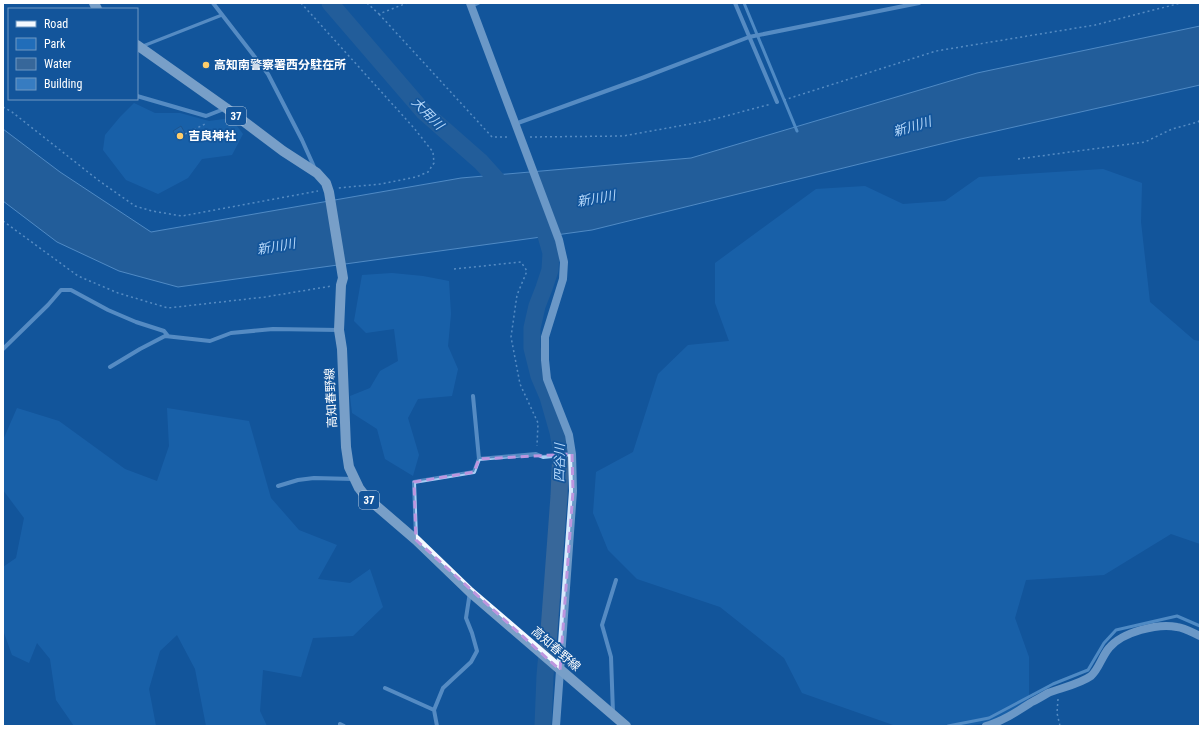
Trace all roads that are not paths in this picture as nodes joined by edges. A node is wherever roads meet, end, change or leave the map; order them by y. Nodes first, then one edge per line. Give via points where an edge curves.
1 (213, 3) edge
2 (735, 3) edge
3 (919, 3) edge
4 (473, 4) edge
5 (222, 15) junction
6 (750, 37) junction
7 (138, 46) edge
8 (138, 96) edge
9 (777, 102) road end
10 (226, 108) junction
11 (515, 124) junction
12 (317, 173) junction
13 (339, 330) junction
14 (168, 336) junction
15 (3, 349) edge
16 (110, 367) dead end
17 (473, 396) dead end
18 (568, 454) junction
19 (479, 459) junction
20 (354, 479) junction
21 (278, 486) dead end
22 (416, 540) junction
23 (616, 580) dead end
24 (470, 592) junction
25 (1200, 636) edge
26 (560, 670) junction
27 (385, 688) dead end
28 (434, 710) junction
29 (613, 715) junction
30 (437, 726) edge
31 (556, 726) edge
32 (626, 726) edge
33 (986, 726) edge

1 - 5 street
2 - 6 street
3 - 6 street
4 - 11 street
5 - 7 lane
5 - 12 street via 268,74
6 - 9 street
6 - 11 street
7 - 10 main road, 高知春野線 / 37
8 - 10 street via 206,116
10 - 12 main road, 高知春野線 / 37
11 - 18 street via 559,240 564,262 563,278 545,337 545,360 547,379 569,435
12 - 13 main road, 高知春野線 / 37 via 326,183 328,190 342,282
13 - 14 street via 273,329 231,333 210,341
13 - 20 main road, 高知春野線 / 37 via 346,447
14 - 15 street via 164,331 108,310 71,290 61,290
14 - 16 street
17 - 19 street
18 - 19 street
18 - 26 street via 573,491
19 - 22 street via 474,472 414,482
20 - 21 street via 314,478
20 - 22 main road, 高知春野線 / 37 via 366,497
22 - 24 main road, 高知春野線 / 37
23 - 29 street via 602,625 611,657
24 - 26 main road, 高知春野線 / 37
24 - 28 street via 466,618 477,652 471,662 443,688
25 - 33 street via 1179,627 1167,626 1131,633 1109,648 1091,676 1047,694 998,723
26 - 29 main road, 高知春野線 / 37
26 - 31 street
27 - 28 street
28 - 30 street
29 - 32 main road, 高知春野線 / 37

